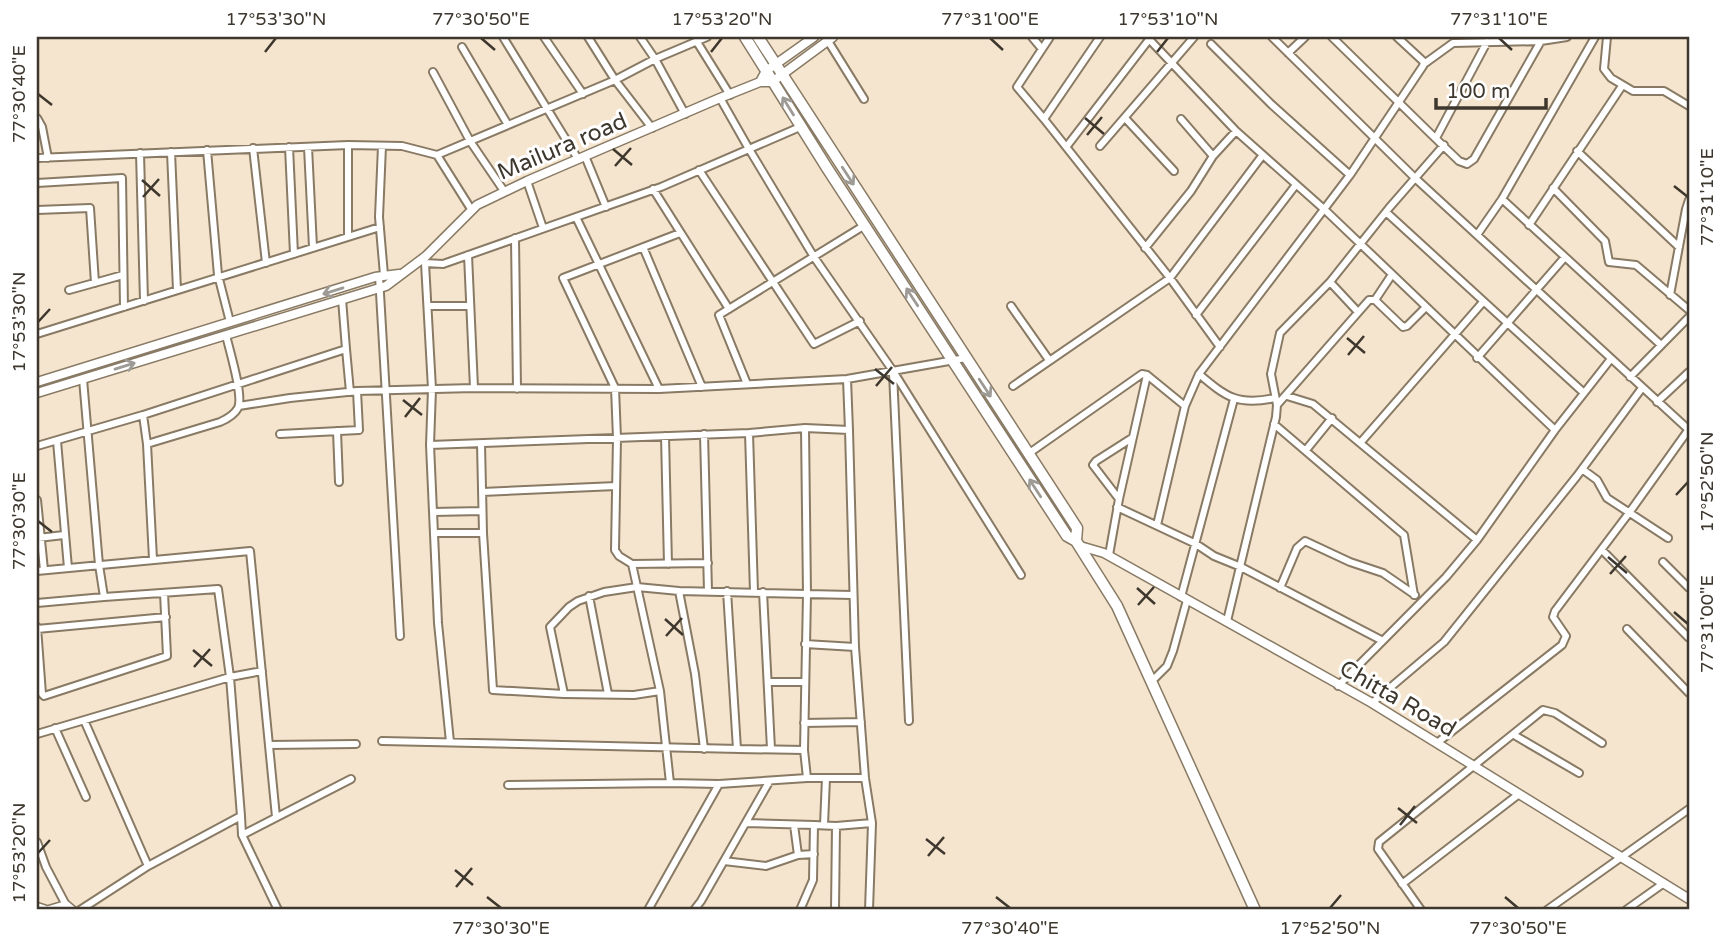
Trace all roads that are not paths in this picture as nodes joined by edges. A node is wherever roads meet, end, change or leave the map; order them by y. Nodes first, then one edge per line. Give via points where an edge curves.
1 (503, 37) edge
2 (544, 37) edge
3 (588, 37) edge
4 (640, 37) edge
5 (708, 37) edge
6 (744, 37) edge
7 (758, 37) edge
8 (814, 37) edge
9 (1032, 37) edge
10 (1050, 37) edge
11 (1100, 37) edge
12 (1194, 37) edge
13 (1272, 37) edge
14 (1305, 37) edge
15 (1332, 37) edge
16 (1396, 37) edge
17 (1567, 37) edge
18 (1595, 37) edge
19 (1606, 37) edge
20 (1149, 38) edge
21 (830, 39) edge
22 (697, 41) junction
23 (1541, 41) junction
24 (1487, 42) junction
25 (1210, 44) dead end
26 (462, 47) dead end
27 (1042, 49) junction
28 (1288, 53) junction
29 (655, 59) junction
30 (1172, 62) junction
31 (776, 64) junction
32 (1424, 64) junction
33 (766, 71) junction
34 (433, 72) dead end
35 (782, 74) junction
36 (615, 80) junction
37 (760, 82) junction
38 (772, 82) junction
39 (1622, 86) junction
40 (583, 94) junction
41 (730, 95) junction
42 (720, 98) junction
43 (864, 99) dead end
44 (1400, 101) junction
45 (1689, 106) edge
46 (547, 108) junction
47 (685, 114) junction
48 (37, 118) edge
49 (1125, 118) junction
50 (1044, 119) junction
51 (1181, 119) dead end
52 (508, 125) junction
53 (800, 127) junction
54 (652, 128) junction
55 (1236, 131) junction
56 (1375, 138) junction
57 (1436, 138) junction
58 (470, 141) junction
59 (348, 145) junction
60 (1444, 145) junction
61 (382, 146) junction
62 (1066, 146) junction
63 (1100, 146) dead end
64 (289, 147) junction
65 (308, 147) junction
66 (253, 148) junction
67 (749, 149) junction
68 (207, 150) junction
69 (1577, 151) junction
70 (171, 152) junction
71 (140, 153) junction
72 (437, 155) junction
73 (1213, 156) junction
74 (1262, 156) junction
75 (37, 158) edge
76 (48, 158) junction
77 (581, 158) junction
78 (699, 170) junction
79 (1174, 171) dead end
80 (1350, 175) junction
81 (1415, 178) junction
82 (527, 181) junction
83 (37, 183) edge
84 (1295, 186) junction
85 (1553, 188) junction
86 (653, 189) junction
87 (504, 191) junction
88 (1502, 199) junction
89 (1689, 200) edge
90 (606, 207) junction
91 (471, 209) junction
92 (37, 210) edge
93 (1325, 210) junction
94 (1386, 212) junction
95 (576, 217) junction
96 (865, 225) junction
97 (1529, 225) junction
98 (380, 226) junction
99 (543, 228) junction
100 (680, 233) junction
101 (1477, 235) junction
102 (348, 237) junction
103 (515, 238) junction
104 (1360, 246) junction
105 (313, 247) junction
106 (643, 247) junction
107 (1679, 247) junction
108 (1145, 248) junction
109 (294, 254) junction
110 (468, 255) junction
111 (814, 257) junction
112 (1565, 257) junction
113 (424, 261) junction
114 (265, 263) junction
115 (598, 264) junction
116 (399, 274) junction
117 (122, 275) junction
118 (218, 275) junction
119 (381, 276) junction
120 (1391, 276) junction
121 (1170, 278) junction
122 (773, 282) junction
123 (1330, 282) junction
124 (95, 283) junction
125 (380, 287) junction
126 (1537, 289) junction
127 (69, 290) dead end
128 (177, 290) junction
129 (1670, 295) junction
130 (342, 299) junction
131 (1375, 300) junction
132 (144, 301) junction
133 (1483, 302) junction
134 (428, 306) junction
135 (470, 306) junction
136 (1011, 306) dead end
137 (124, 307) junction
138 (729, 309) junction
139 (1425, 309) junction
140 (1689, 310) edge
141 (1358, 312) junction
142 (1196, 315) junction
143 (1689, 317) edge
144 (860, 321) junction
145 (230, 322) junction
146 (1507, 323) junction
147 (37, 334) edge
148 (226, 335) junction
149 (1454, 337) junction
150 (1661, 345) junction
151 (1220, 347) junction
152 (346, 349) junction
153 (966, 358) junction
154 (1477, 358) junction
155 (952, 359) junction
156 (1049, 360) junction
157 (1611, 360) junction
158 (892, 371) junction
159 (1689, 372) edge
160 (1147, 374) junction
161 (1199, 374) junction
162 (1630, 377) junction
163 (83, 379) junction
164 (847, 379) junction
165 (37, 382) edge
166 (237, 384) junction
167 (747, 384) junction
168 (1013, 386) dead end
169 (702, 387) junction
170 (474, 388) junction
171 (615, 388) junction
172 (1642, 388) junction
173 (432, 389) junction
174 (517, 389) junction
175 (659, 389) junction
176 (353, 392) junction
177 (385, 392) junction
178 (37, 393) edge
179 (1584, 393) junction
180 (1287, 396) junction
181 (1234, 399) junction
182 (1276, 401) junction
183 (1657, 402) junction
184 (239, 406) junction
185 (1185, 406) junction
186 (143, 415) junction
187 (1332, 418) junction
188 (1274, 424) junction
189 (805, 428) junction
190 (1689, 429) edge
191 (89, 430) junction
192 (849, 430) junction
193 (1555, 430) junction
194 (337, 431) junction
195 (750, 433) junction
196 (280, 434) dead end
197 (704, 434) junction
198 (665, 436) junction
199 (617, 438) junction
200 (1132, 438) junction
201 (57, 441) junction
202 (1361, 442) junction
203 (481, 443) junction
204 (147, 444) junction
205 (430, 445) junction
206 (37, 446) edge
207 (1306, 450) junction
208 (1028, 454) junction
209 (1582, 469) junction
210 (340, 482) dead end
211 (616, 486) junction
212 (482, 492) junction
213 (1119, 499) junction
214 (37, 500) edge
215 (1117, 507) junction
216 (482, 511) junction
217 (433, 512) junction
218 (1629, 513) junction
219 (1157, 525) junction
220 (435, 533) junction
221 (483, 533) junction
222 (64, 535) junction
223 (38, 538) edge
224 (1668, 538) dead end
225 (1477, 540) junction
226 (1078, 543) junction
227 (1196, 544) junction
228 (1602, 550) junction
229 (1109, 555) junction
230 (153, 559) junction
231 (1663, 562) dead end
232 (708, 563) junction
233 (632, 564) junction
234 (668, 564) junction
235 (99, 565) junction
236 (1241, 567) junction
237 (68, 568) junction
238 (40, 571) edge
239 (1021, 575) dead end
240 (637, 587) junction
241 (1280, 588) junction
242 (1689, 588) edge
243 (680, 591) junction
244 (708, 591) junction
245 (727, 591) junction
246 (754, 592) junction
247 (763, 592) junction
248 (164, 593) junction
249 (807, 594) junction
250 (852, 595) junction
251 (1414, 595) junction
252 (589, 596) junction
253 (104, 597) junction
254 (1184, 599) junction
255 (1422, 600) junction
256 (37, 603) edge
257 (166, 617) junction
258 (1227, 621) junction
259 (37, 628) edge
260 (1627, 629) dead end
261 (400, 636) dead end
262 (1689, 638) edge
263 (1381, 640) junction
264 (805, 644) junction
265 (855, 647) junction
266 (262, 671) junction
267 (230, 677) junction
268 (1152, 681) junction
269 (769, 682) junction
270 (805, 682) junction
271 (1338, 685) junction
272 (660, 691) junction
273 (1689, 693) edge
274 (565, 694) junction
275 (608, 694) junction
276 (1372, 703) junction
277 (84, 720) junction
278 (909, 721) dead end
279 (861, 722) junction
280 (804, 723) junction
281 (55, 728) junction
282 (37, 734) edge
283 (1514, 735) junction
284 (382, 740) dead end
285 (450, 742) junction
286 (1437, 743) junction
287 (1602, 743) dead end
288 (356, 744) dead end
289 (269, 745) junction
290 (667, 748) junction
291 (704, 749) junction
292 (740, 749) junction
293 (771, 749) junction
294 (804, 750) junction
295 (1474, 766) junction
296 (1579, 773) dead end
297 (807, 778) junction
298 (826, 778) junction
299 (865, 778) junction
300 (351, 779) dead end
301 (769, 782) junction
302 (670, 783) junction
303 (719, 784) junction
304 (508, 785) dead end
305 (1519, 794) junction
306 (86, 797) dead end
307 (1689, 809) edge
308 (241, 816) junction
309 (276, 817) junction
310 (746, 822) junction
311 (872, 823) junction
312 (794, 825) junction
313 (814, 825) junction
314 (824, 825) junction
315 (836, 826) junction
316 (242, 835) junction
317 (37, 842) edge
318 (814, 854) junction
319 (798, 855) junction
320 (1620, 856) junction
321 (724, 860) junction
322 (148, 866) junction
323 (1664, 883) junction
324 (1402, 884) junction
325 (1689, 899) edge
326 (37, 907) edge
327 (69, 907) edge
328 (48, 910) edge
329 (80, 910) edge
330 (278, 910) edge
331 (649, 910) edge
332 (694, 910) edge
333 (800, 910) edge
334 (835, 910) edge
335 (870, 910) edge
336 (1255, 910) edge
337 (1421, 910) edge
338 (1547, 910) edge
339 (1626, 910) edge

1 - 46 street
2 - 40 street
3 - 36 street
4 - 29 street
5 - 22 street
6 - 33 main road
7 - 31 main road
8 - 31 street
9 - 27 street
10 - 27 street
11 - 50 street
12 - 30 street
13 - 28 street
14 - 28 street
15 - 44 street
16 - 32 street
17 - 23 street
18 - 88 street
19 - 39 street via 1605,73
20 - 30 street
20 - 62 street
21 - 35 street
21 - 43 street
22 - 29 street
22 - 41 street
23 - 24 street
23 - 60 street via 1474,159 1467,164 1460,161
24 - 32 street via 1453,43
24 - 57 street
25 - 80 street
26 - 52 street
27 - 50 street via 1017,87
28 - 56 street
29 - 36 street
29 - 47 street
30 - 49 street
30 - 55 street
31 - 33 street
31 - 35 main road
32 - 44 street
33 - 37 street
33 - 38 main road
34 - 58 street
35 - 38 street
35 -> 153 main road
36 - 40 street
36 - 54 street
37 - 38 street
37 - 41 street, Mailura road
53 -> 38 main road
39 - 45 street via 1640,92 1664,91
39 - 69 street
40 - 46 street
41 - 42 street, Mailura road
42 - 47 street, Mailura road
42 - 67 street
44 - 56 street
44 - 57 street
46 - 52 street
46 - 77 street
47 - 54 street, Mailura road
48 - 76 street
49 - 63 street
49 - 79 street
50 - 62 street
51 - 73 street
52 - 58 street
53 - 67 street
53 - 96 main road
54 - 77 street, Mailura road
55 - 73 street
55 - 74 street
56 - 80 street
56 - 81 street
57 - 60 street
58 - 72 street
58 - 87 street
59 - 61 street
59 - 65 street
59 - 102 street
60 - 81 street
61 - 72 street
61 - 98 street
62 - 108 street
64 - 65 street
64 - 66 street
64 - 109 street
65 - 105 street
66 - 68 street
66 - 114 street
67 - 78 street
67 - 111 street
68 - 70 street
68 - 118 street
69 - 85 street
69 - 107 street
70 - 71 street
70 - 128 street
71 - 76 street
71 - 132 street
72 - 91 street
73 - 108 street
74 - 84 street
74 - 121 street
75 - 76 street
77 - 82 street, Mailura road
77 - 90 street
78 - 86 street
78 - 122 street
80 - 93 street
81 - 94 street
81 - 101 street
82 - 87 street, Mailura road
82 - 99 street
83 - 117 street via 122,178
84 - 93 street
84 - 142 street
85 - 97 street
85 - 129 street via 1605,241 1609,262 1636,265
86 - 90 street
86 - 100 street
87 - 91 street, Mailura road
88 - 97 street
88 - 101 street
89 - 107 street
90 - 95 street
91 - 113 street, Mailura road
92 - 124 street via 90,208
93 - 104 street
93 - 151 street
94 - 104 street
94 - 133 street
95 - 99 street
95 - 115 street
96 - 111 street
155 -> 96 main road
97 - 112 street
98 - 102 street
98 - 119 street
99 - 103 street
100 - 106 street
100 - 138 street
101 - 126 street
102 - 105 street
103 - 110 street
103 - 174 street
104 - 120 street
104 - 123 street
105 - 109 street
106 - 115 street
106 - 169 street
107 - 129 street
108 - 121 street
109 - 114 street
110 - 113 street via 443,264
110 - 135 street
111 - 122 street
111 - 144 street
112 - 126 street
112 - 150 street
113 - 116 street, Mailura road
113 - 134 street
114 - 118 street
115 - 171 street via 563,278
115 - 175 street
116 - 119 street, Mailura road
116 - 125 street, Mailura road
117 - 124 street
117 - 137 street
118 - 128 street
118 - 145 street
119 - 125 street
119 -> 145 street, Mailura road
120 - 131 street
120 - 139 street
121 - 142 street
121 - 156 street
122 - 138 street
122 - 144 street via 814,344
123 - 141 street
123 - 182 street via 1280,333 1271,374
124 - 127 street
125 - 130 street, Mailura road
125 - 177 street
126 - 146 street
126 - 157 street
128 - 132 street
129 - 140 street
130 - 148 street, Mailura road
130 - 152 street
131 - 139 street via 1403,327
131 - 141 street
132 - 137 street
133 - 146 street
133 - 149 street
134 - 135 street
134 - 173 street
135 - 170 street
136 - 156 street
137 - 147 street
138 - 167 street via 719,315
139 - 149 street
141 - 180 street
142 - 151 street
143 - 150 street
144 - 158 street
145 - 165 street, Mailura road
146 - 154 street
146 - 179 street
163 -> 148 street, Mailura road
148 - 166 street
149 - 154 street
149 - 202 street
150 - 162 street
151 - 161 street
152 - 166 street
152 - 176 street
153 - 155 street
153 -> 208 main road
154 - 193 street
155 - 158 street
226 -> 155 main road via 1067,536
156 - 168 street
157 - 162 street
157 - 179 street
158 - 164 street
158 - 239 street
158 - 278 street
159 - 183 street
160 - 185 street
160 - 200 street
160 - 208 street via 1139,375
161 - 181 street
161 - 185 street
162 - 172 street
163 - 178 street, Mailura road
163 - 191 street
164 - 167 street
164 - 192 street
166 - 184 street
166 - 186 street
167 - 169 street
169 - 175 street
170 - 173 street
170 - 174 street
171 - 174 street
171 - 175 street
171 - 199 street
172 - 183 street
172 - 209 street
173 - 177 street
173 - 205 street
176 - 177 street
176 - 184 street
176 - 194 street via 359,430
177 - 261 street
179 - 193 street
180 - 182 street
180 - 187 street via 1313,404
181 - 182 street
181 - 227 street
182 - 188 street
183 - 190 street
184 - 204 street via 220,422
185 - 219 street
186 - 191 street
186 - 204 street
187 - 202 street
187 - 207 street
188 - 207 street
188 - 236 street
189 - 192 street
189 - 195 street
189 - 249 street
190 - 218 street
191 - 201 street
191 - 235 street
192 - 250 street
193 - 225 street
194 - 196 street
194 - 210 street
195 - 197 street
195 - 246 street
197 - 198 street
197 - 232 street
198 - 199 street
198 - 234 street
199 - 203 street
199 - 211 street
200 - 213 street
200 - 213 street via 1093,465
201 - 206 street
201 - 222 street
202 - 225 street
203 - 205 street
203 - 212 street
204 - 230 street
205 - 217 street
207 - 251 street via 1404,535
208 - 226 main road via 1077,528
209 - 218 street via 1597,480 1607,498
209 - 276 street via 1444,642
211 - 212 street
211 - 233 street via 615,550
212 - 216 street
213 - 215 street
214 - 223 street
215 - 219 street
215 - 229 street
216 - 217 street
216 - 221 street
217 - 220 street
218 - 224 street
218 - 228 street
219 - 227 street
220 - 221 street
220 - 285 street
221 - 274 street via 494,690
222 - 223 street
222 - 237 street
223 - 238 street
225 - 255 street
226 - 229 street, Chitta Road
226 - 268 main road via 1109,590
227 - 236 street
227 - 254 street
228 - 262 street
228 - 286 street via 1555,611 1555,622 1566,636 1562,645
229 - 254 street, Chitta Road
230 - 235 street
230 - 266 street via 250,551
231 - 242 street
232 - 234 street
232 - 244 street
233 - 234 street
233 - 240 street
235 - 237 street
235 - 253 street
236 - 241 street
236 - 258 street
237 - 238 street
240 - 243 street
240 - 252 street
240 - 272 street
241 - 251 street via 1297,548 1305,541 1383,573
241 - 263 street
243 - 244 street
243 - 291 street
244 - 245 street
245 - 246 street
245 - 292 street
246 - 247 street
247 - 249 street
247 - 269 street
248 - 253 street
248 - 257 street
248 - 267 street via 218,589
249 - 250 street
249 - 264 street
250 - 265 street
251 - 255 street
252 - 274 street via 569,607 550,627
252 - 275 street
253 - 256 street
254 - 258 street, Chitta Road
254 - 268 street via 1167,666
255 - 263 street
257 - 259 street
257 - 259 street via 167,656 44,696
258 - 271 street, Chitta Road
260 - 273 street
263 - 271 street
264 - 265 street
264 - 270 street
265 - 279 street
266 - 267 street
266 - 289 street
267 - 277 street
267 - 308 street
268 - 336 main road
269 - 270 street
269 - 293 street
270 - 280 street
271 - 276 street, Chitta Road
272 - 275 street
272 - 290 street
274 - 275 street
276 - 286 street, Chitta Road
277 - 281 street
277 - 322 street
279 - 280 street
279 - 299 street
280 - 294 street
281 - 282 street
281 - 306 street
283 - 287 street via 1550,710
283 - 295 street
283 - 296 street
284 - 285 street
285 - 290 street
286 - 295 street, Chitta Road
288 - 289 street
289 - 309 street
290 - 291 street
290 - 302 street
291 - 292 street
292 - 293 street
293 - 294 street
294 - 297 street
295 - 305 street, Chitta Road
295 - 324 street via 1379,842 1378,849
297 - 298 street
297 - 301 street
298 - 299 street
298 - 314 street
299 - 311 street
300 - 309 street
301 - 303 street
301 - 310 street
302 - 303 street
302 - 304 street
303 - 331 street
305 - 320 street, Chitta Road
305 - 324 street
307 - 320 street
308 - 316 street
308 - 322 street
309 - 316 street
310 - 312 street
310 - 321 street
311 - 315 street
311 - 335 street
312 - 313 street
312 - 319 street
313 - 314 street
313 - 318 street
314 - 315 street
315 - 334 street
316 - 330 street
317 - 327 street
318 - 319 street
318 - 333 street via 813,880
319 - 321 street via 766,866
320 - 323 street, Chitta Road
320 - 338 street
321 - 332 street
322 - 329 street
323 - 325 street, Chitta Road
323 - 339 street
324 - 337 street
326 - 328 street
327 - 328 street

